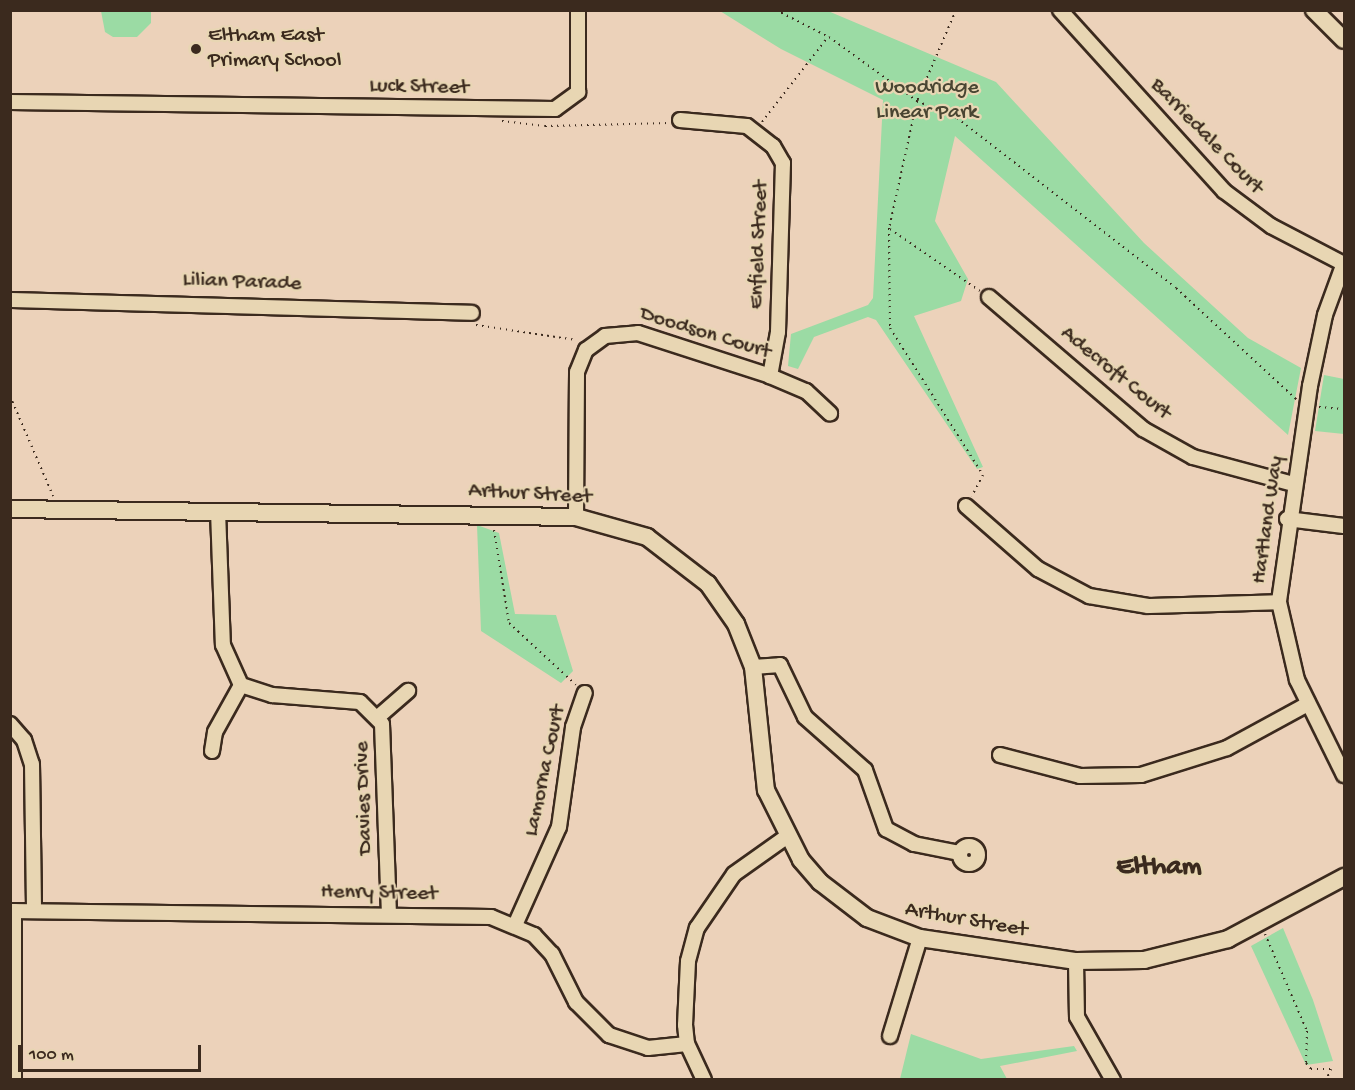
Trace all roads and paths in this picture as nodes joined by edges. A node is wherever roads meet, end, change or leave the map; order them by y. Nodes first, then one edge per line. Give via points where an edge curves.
1 (578, 10) edge
2 (776, 10) edge
3 (1060, 10) edge
4 (1314, 10) edge
5 (956, 11) edge
6 (829, 37) junction
7 (1344, 40) edge
8 (917, 101) junction
9 (10, 102) edge
10 (680, 120) dead end
11 (762, 122) dead end
12 (889, 228) junction
13 (1344, 263) edge
14 (989, 297) joint
15 (10, 300) edge
16 (472, 319) joint
17 (572, 350) dead end
18 (770, 376) junction
19 (10, 396) edge
20 (1307, 406) junction
21 (1344, 409) edge
22 (830, 413) dead end
23 (1293, 484) junction
24 (43, 499) dead end
25 (966, 506) joint
26 (10, 509) edge
27 (218, 511) junction
28 (576, 517) junction
29 (1287, 519) junction
30 (1344, 526) edge
31 (488, 527) dead end
32 (1279, 602) junction
33 (753, 667) junction
34 (241, 685) junction
35 (408, 691) dead end
36 (585, 693) joint
37 (1306, 705) junction
38 (378, 717) junction
39 (10, 724) edge
40 (213, 750) dead end
41 (1000, 755) dead end
42 (1344, 775) edge
43 (786, 837) junction
44 (960, 853) dead end
45 (1344, 877) edge
46 (1344, 883) edge
47 (1320, 889) junction
48 (12, 911) edge
49 (34, 911) junction
50 (389, 914) junction
51 (1259, 922) junction
52 (516, 923) junction
53 (920, 938) junction
54 (1076, 961) junction
55 (890, 1036) dead end
56 (687, 1044) junction
57 (14, 1080) edge
58 (704, 1080) edge
59 (1113, 1080) edge
60 (1326, 1080) edge

1 - 9 street, Luck Street via 579,83 573,101 555,109
2 - 6 path
3 - 13 street, Barriedale Court via 1231,198 1271,226
4 - 7 street
5 - 8 path
6 - 8 path
6 - 11 path
8 - 12 path
8 - 20 path via 957,118 1020,165 1176,288 1282,392
10 - 18 street, Enfield Street via 747,126 773,146 783,164 778,332
12 - 14 path
12 - 25 path via 890,328 983,475
13 - 20 street, Hartland Way via 1325,315
14 - 23 street, Adecroft Court via 1143,429 1193,457
15 - 16 street, Lilian Parade
16 - 17 path via 577,338
18 - 22 street, Doodson Court via 806,391
18 - 28 street, Doodson Court via 638,333 615,332 591,344 577,372
19 - 24 path via 54,500
20 - 21 path
20 - 23 street, Hartland Way
23 - 29 street, Hartland Way
25 - 32 street via 1038,569 1089,596 1148,606
26 - 27 street, Arthur Street
27 - 28 street, Arthur Street
27 - 34 street via 223,645
28 - 33 street, Arthur Street via 647,537 688,565 723,604
29 - 30 street
29 - 32 street, Hartland Way
31 - 36 path via 495,530 509,623
32 - 37 street, Hartland Way via 1288,654
33 - 43 street, Arthur Street via 760,766
33 - 44 street via 780,664 805,717 865,770 886,829 914,844
34 - 38 street, Davies Drive via 272,696 350,700
34 - 40 street via 215,732
35 - 38 street
36 - 52 street, Lamorna Court via 573,727 559,827
37 - 41 street via 1227,748 1141,775 1080,776
37 - 42 street, Hartland Way
38 - 50 street, Davies Drive via 385,747
39 - 49 street via 32,764
43 - 53 street, Arthur Street via 842,902 892,930
43 - 56 street via 734,874 697,928 684,996
45 - 47 street, Arthur Street
46 - 47 street, Arthur Street
47 - 51 street, Arthur Street
48 - 49 street, Henry Street
48 - 57 street
49 - 50 street, Henry Street
50 - 52 street, Henry Street via 491,917
51 - 54 street, Arthur Street via 1194,950 1144,960
51 - 60 path via 1307,1031 1306,1063 1311,1069 1330,1069
52 - 56 street, Henry Street via 552,954 576,1002 609,1035 648,1048
53 - 54 street, Arthur Street
53 - 55 street
54 - 59 street via 1077,1017
56 - 58 street

